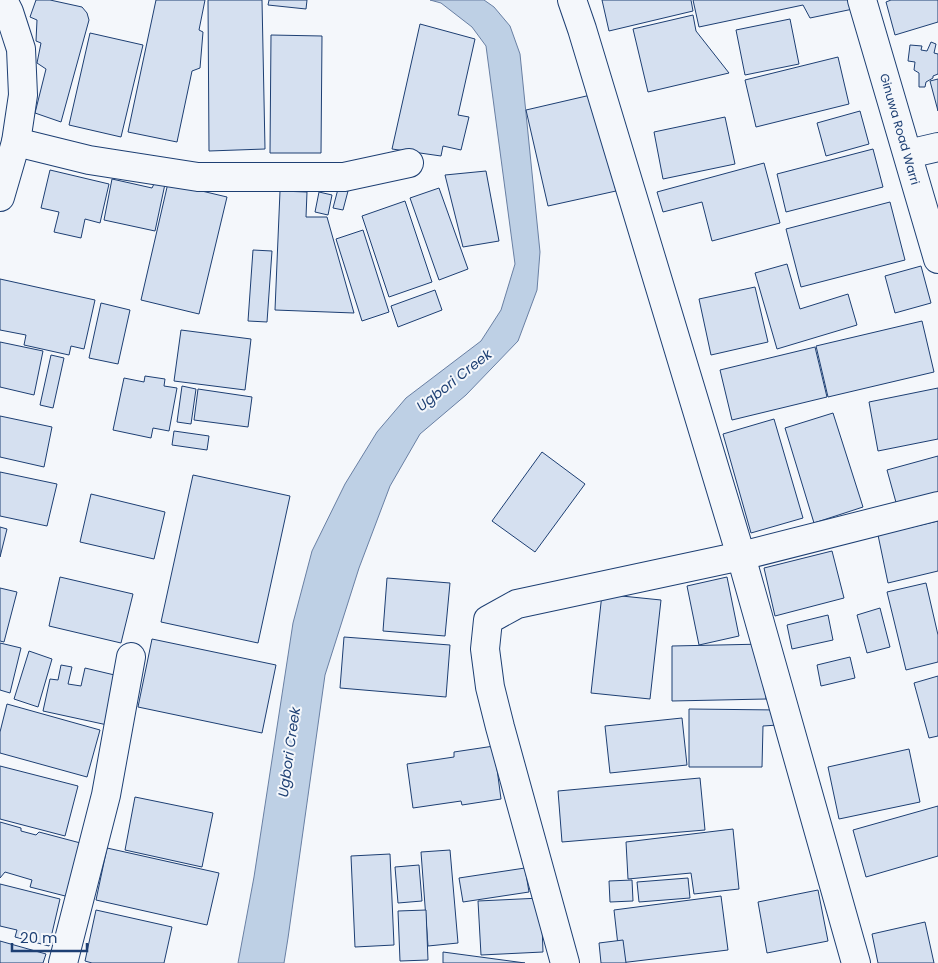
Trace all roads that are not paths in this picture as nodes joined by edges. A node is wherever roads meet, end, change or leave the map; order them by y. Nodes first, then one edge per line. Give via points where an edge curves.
1 (3, 0) edge
2 (572, 0) edge
3 (862, 0) edge
4 (16, 142) junction
5 (938, 147) edge
6 (908, 154) junction
7 (409, 163) dead end
8 (0, 198) edge
9 (938, 259) edge
10 (938, 506) edge
11 (742, 556) junction
12 (131, 657) dead end
13 (63, 963) edge
14 (565, 963) edge
15 (856, 963) edge

1 - 4 street via 20,49 23,95
2 - 11 street
3 - 6 street, Ginuwa Road Warri
4 - 7 street via 89,160 198,177 344,177
4 - 8 street
5 - 6 street
6 - 9 street, Ginuwa Road Warri
10 - 11 street
11 - 14 street via 517,604 488,620 485,649 490,687
11 - 15 street
12 - 13 street via 106,795

